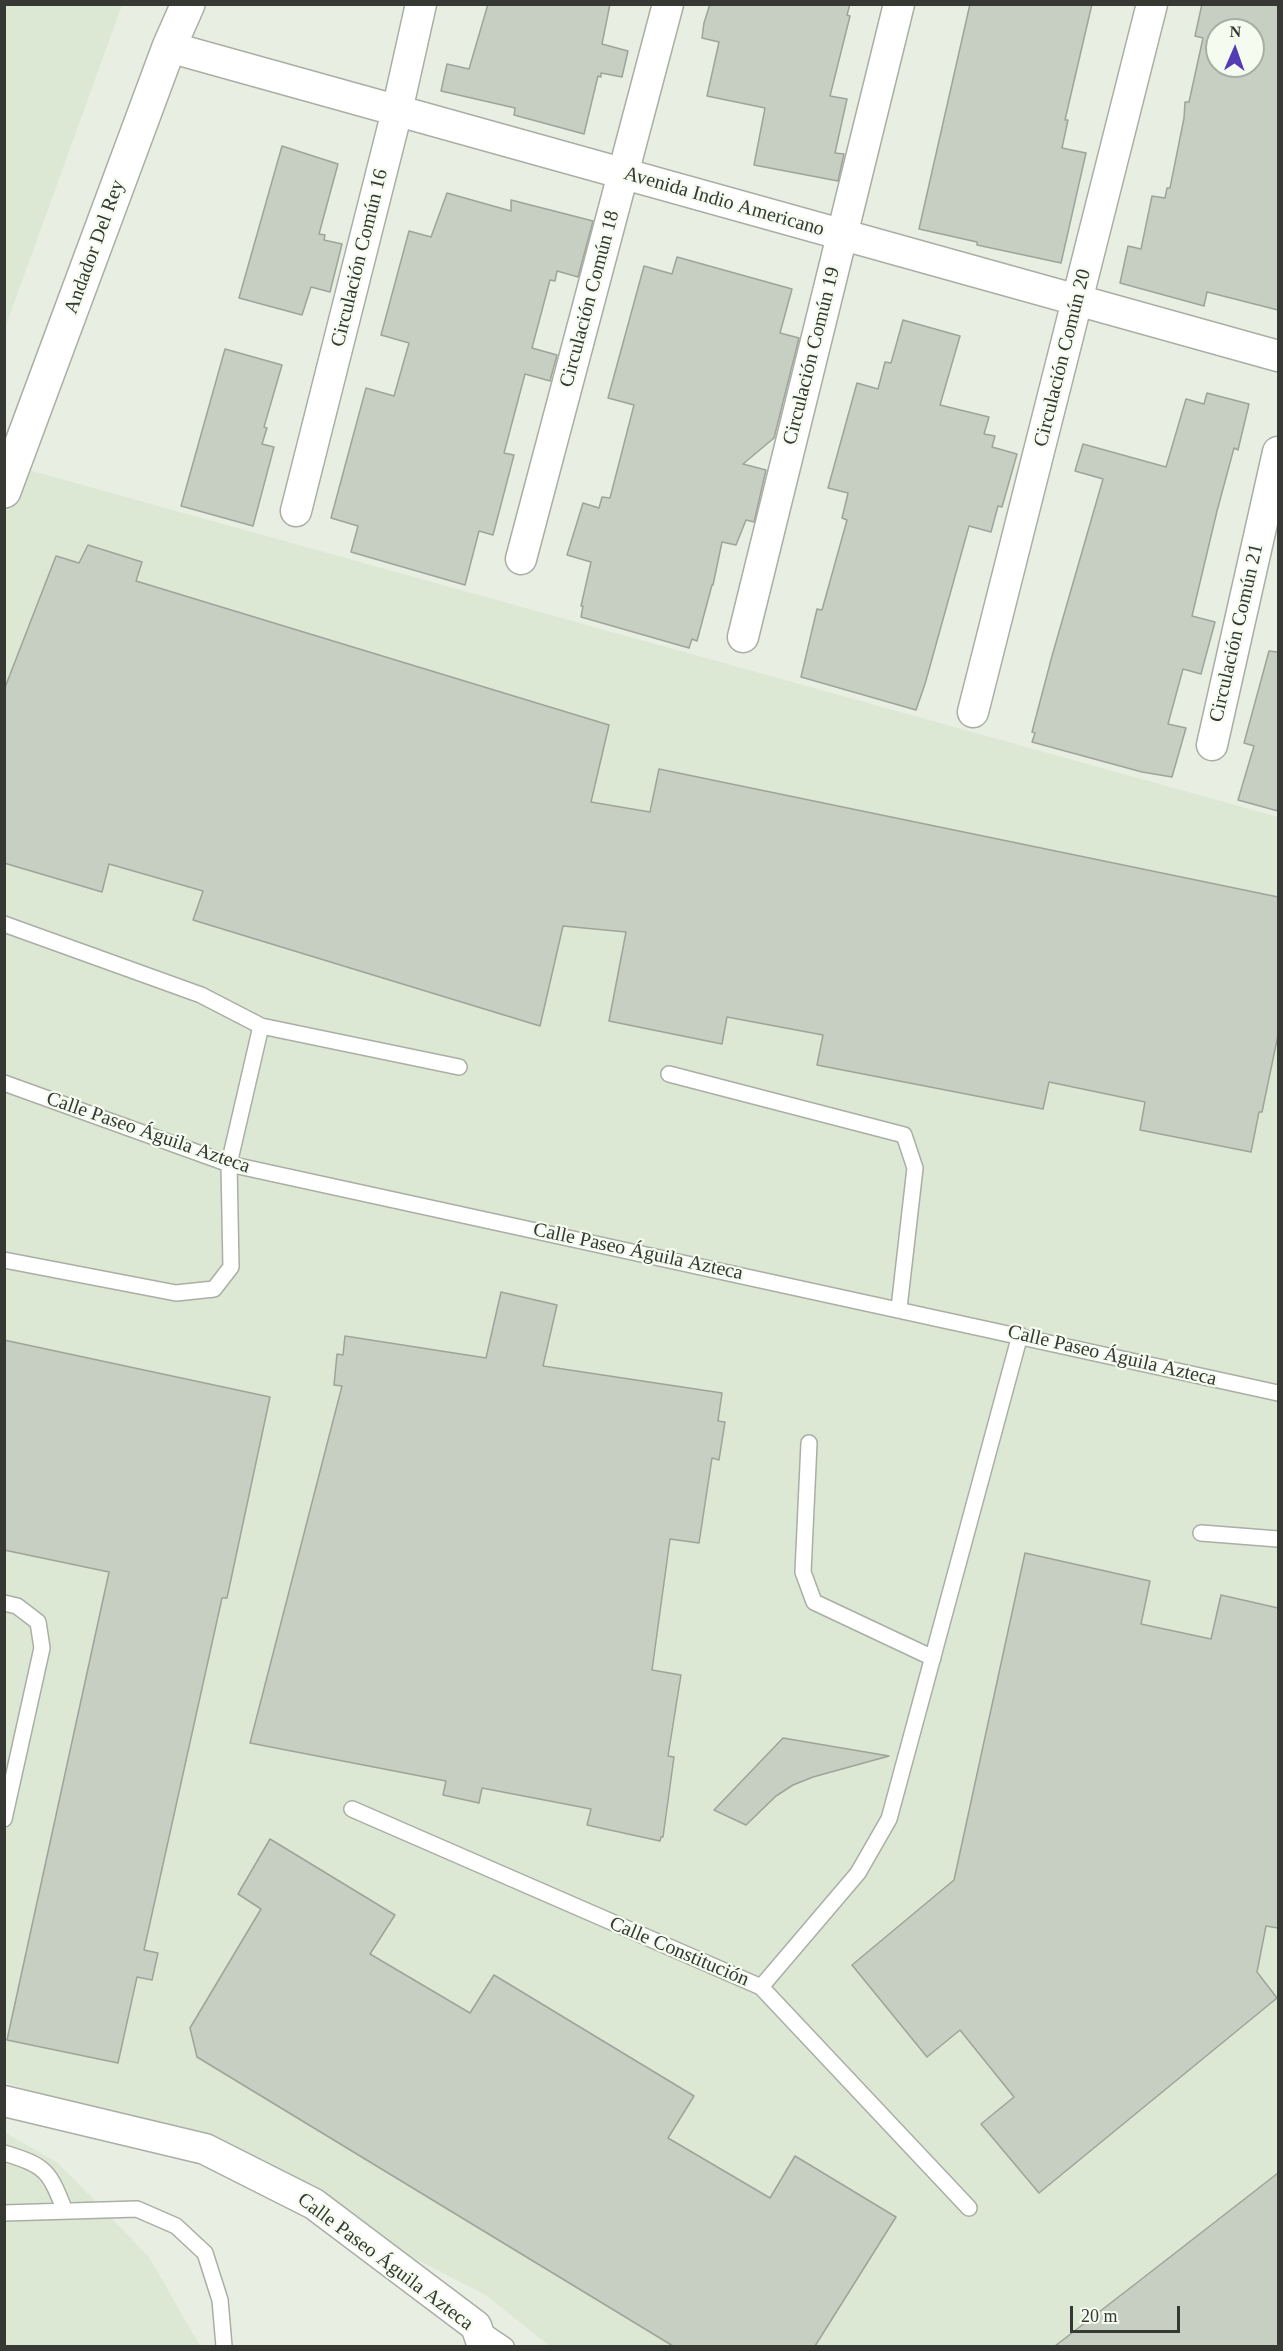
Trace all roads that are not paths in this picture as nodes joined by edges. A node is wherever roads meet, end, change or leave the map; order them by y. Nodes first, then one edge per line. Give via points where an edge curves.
1 (188, 4) edge
2 (421, 4) edge
3 (668, 4) edge
4 (899, 4) edge
5 (1152, 4) edge
6 (169, 47) junction
7 (397, 111) junction
8 (623, 174) junction
9 (842, 235) junction
10 (1077, 300) junction
11 (1278, 356) edge
12 (1278, 452) edge
13 (4, 491) edge
14 (296, 511) dead end
15 (521, 559) dead end
16 (743, 637) dead end
17 (973, 712) dead end
18 (1212, 745) dead end
19 (4, 924) edge
20 (261, 1026) junction
21 (459, 1067) dead end
22 (669, 1074) dead end
23 (4, 1083) edge
24 (229, 1164) junction
25 (4, 1260) edge
26 (899, 1308) junction
27 (1020, 1335) junction
28 (1278, 1393) edge
29 (809, 1443) dead end
30 (1201, 1533) dead end
31 (1278, 1539) edge
32 (4, 1603) edge
33 (933, 1658) junction
34 (352, 1809) dead end
35 (4, 1819) edge
36 (761, 1987) junction
37 (4, 2101) edge
38 (4, 2153) edge
39 (969, 2208) dead end
40 (65, 2211) junction
41 (4, 2213) edge
42 (480, 2336) edge
43 (224, 2346) edge
44 (506, 2346) edge

1 - 6 street, Andador Del Rey
2 - 7 street, Circulación Común 16
3 - 8 street, Circulación Común 18
4 - 9 street, Circulación Común 19
5 - 10 street, Circulación Común 20
6 - 7 street, Avenida Indio Americano
6 - 13 street, Andador Del Rey
7 - 8 street, Avenida Indio Americano
7 - 14 street, Circulación Común 16
8 - 9 street, Avenida Indio Americano
8 - 15 street, Circulación Común 18
9 - 10 street, Avenida Indio Americano
9 - 16 street, Circulación Común 19
10 - 11 street, Avenida Indio Americano
10 - 17 street, Circulación Común 20
12 - 18 street, Circulación Común 21
19 - 20 lane via 201,994
20 - 21 lane
20 - 24 lane
22 - 26 lane via 904,1135 915,1168
23 - 24 lane, Calle Paseo Águila Azteca
24 - 25 lane via 231,1267 214,1289 176,1293
24 - 26 lane, Calle Paseo Águila Azteca
26 - 27 lane, Calle Paseo Águila Azteca
27 - 28 lane, Calle Paseo Águila Azteca
27 - 33 lane
29 - 33 lane via 803,1572 814,1602
30 - 31 lane
32 - 35 lane via 17,1606 38,1622 42,1648
33 - 36 lane via 889,1819 858,1873
34 - 36 lane, Calle Constitución
36 - 39 lane, Calle Constitución
37 - 42 street, Calle Paseo Águila Azteca via 206,2149 314,2204
38 - 40 lane via 31,2161 52,2178
40 - 41 lane
40 - 43 lane via 137,2209 176,2226 205,2253 220,2300
42 - 44 lane

